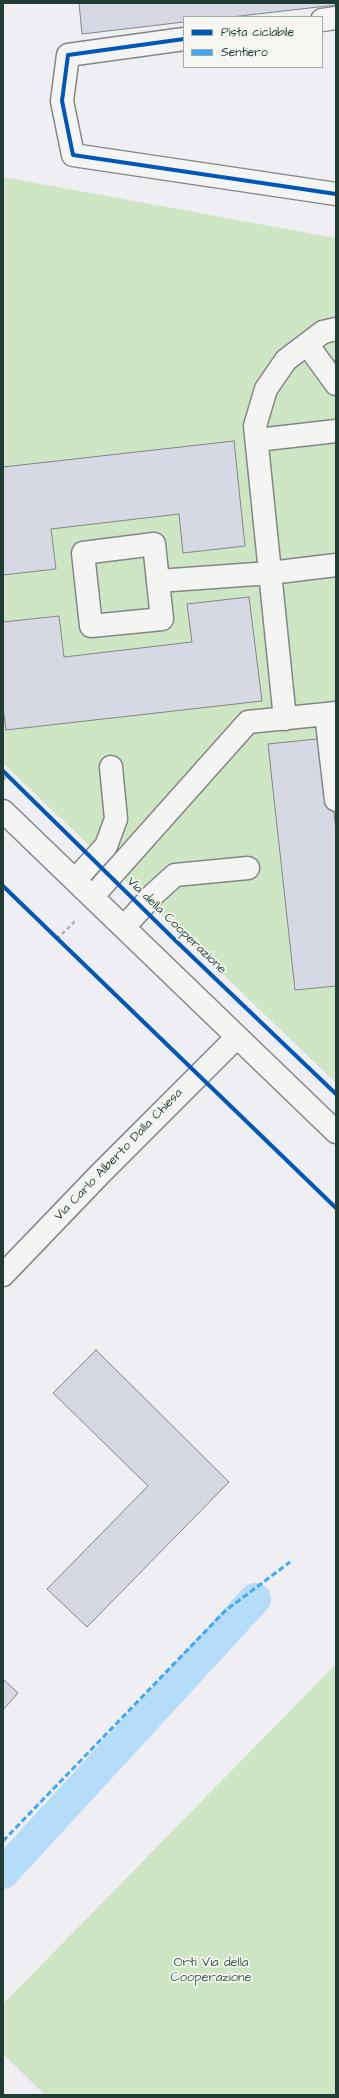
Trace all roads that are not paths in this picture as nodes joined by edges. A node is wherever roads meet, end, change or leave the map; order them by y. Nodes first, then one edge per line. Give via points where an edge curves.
1 (336, 18) edge
2 (323, 20) edge
3 (183, 39) edge
4 (336, 194) edge
5 (336, 329) edge
6 (307, 344) junction
7 (336, 384) edge
8 (336, 431) edge
9 (257, 440) junction
10 (336, 565) edge
11 (270, 573) junction
12 (158, 581) junction
13 (331, 714) edge
14 (285, 718) junction
15 (111, 767) dead end
16 (336, 800) edge
17 (3, 811) edge
18 (248, 868) dead end
19 (76, 880) junction
20 (93, 896) junction
21 (124, 926) junction
22 (237, 1037) junction
23 (336, 1132) edge
24 (3, 1275) edge

1 - 2 street
3 - 4 street via 68,55 62,101 73,155
5 - 6 street via 323,332
6 - 7 street
6 - 9 street via 286,360 266,389 255,426
8 - 9 street
9 - 11 street
10 - 11 street
11 - 12 street
11 - 14 street
12 - 12 street via 154,544 83,552 91,626 162,618
13 - 14 street
13 - 16 street
14 - 20 street via 248,722
15 - 19 street via 116,819 106,846
17 - 19 street
18 - 21 street via 175,875
19 - 20 street
20 - 21 street
21 - 22 street
22 - 23 street
22 - 24 street, Via Carlo Alberto Dalla Chiesa

